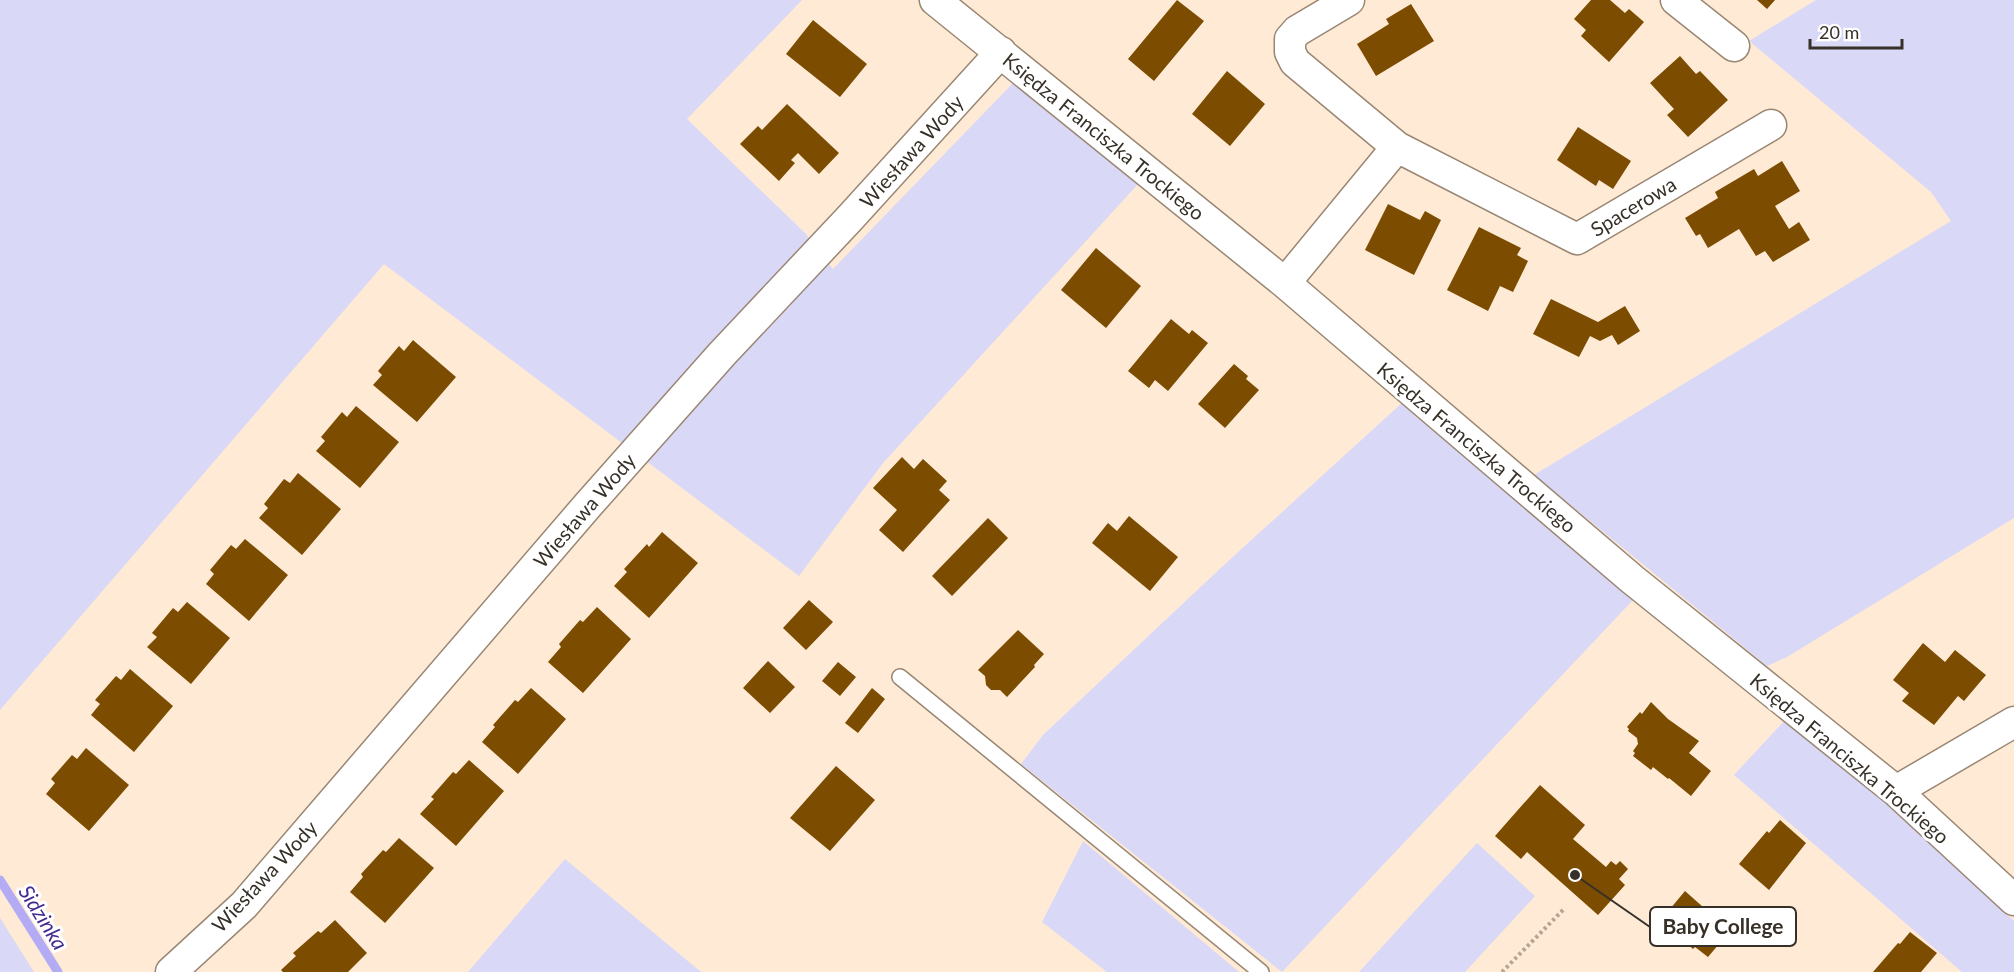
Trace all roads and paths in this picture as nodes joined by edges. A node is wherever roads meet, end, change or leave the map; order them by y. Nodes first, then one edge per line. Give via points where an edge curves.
1 (935, 0) edge
2 (1349, 0) edge
3 (1676, 0) edge
4 (1734, 46) dead end
5 (1001, 52) junction
6 (1771, 125) dead end
7 (1396, 147) junction
8 (1285, 283) junction
9 (900, 677) dead end
10 (2014, 722) edge
11 (1896, 791) junction
12 (2014, 900) edge
13 (1563, 910) dead end
14 (171, 972) edge
15 (1261, 972) edge
16 (1502, 972) edge

1 - 5 street, Księdza Franciszka Trockiego
2 - 7 street, Spacerowa via 1297,31 1290,39 1290,52 1295,62
3 - 4 street
5 - 8 street, Księdza Franciszka Trockiego
5 - 14 street, Wiesława Wody via 722,354 244,905
6 - 7 street, Spacerowa via 1577,239
7 - 8 street
8 - 11 street, Księdza Franciszka Trockiego via 1633,580
9 - 15 lane
10 - 11 street
11 - 12 street, Księdza Franciszka Trockiego
13 - 16 path

